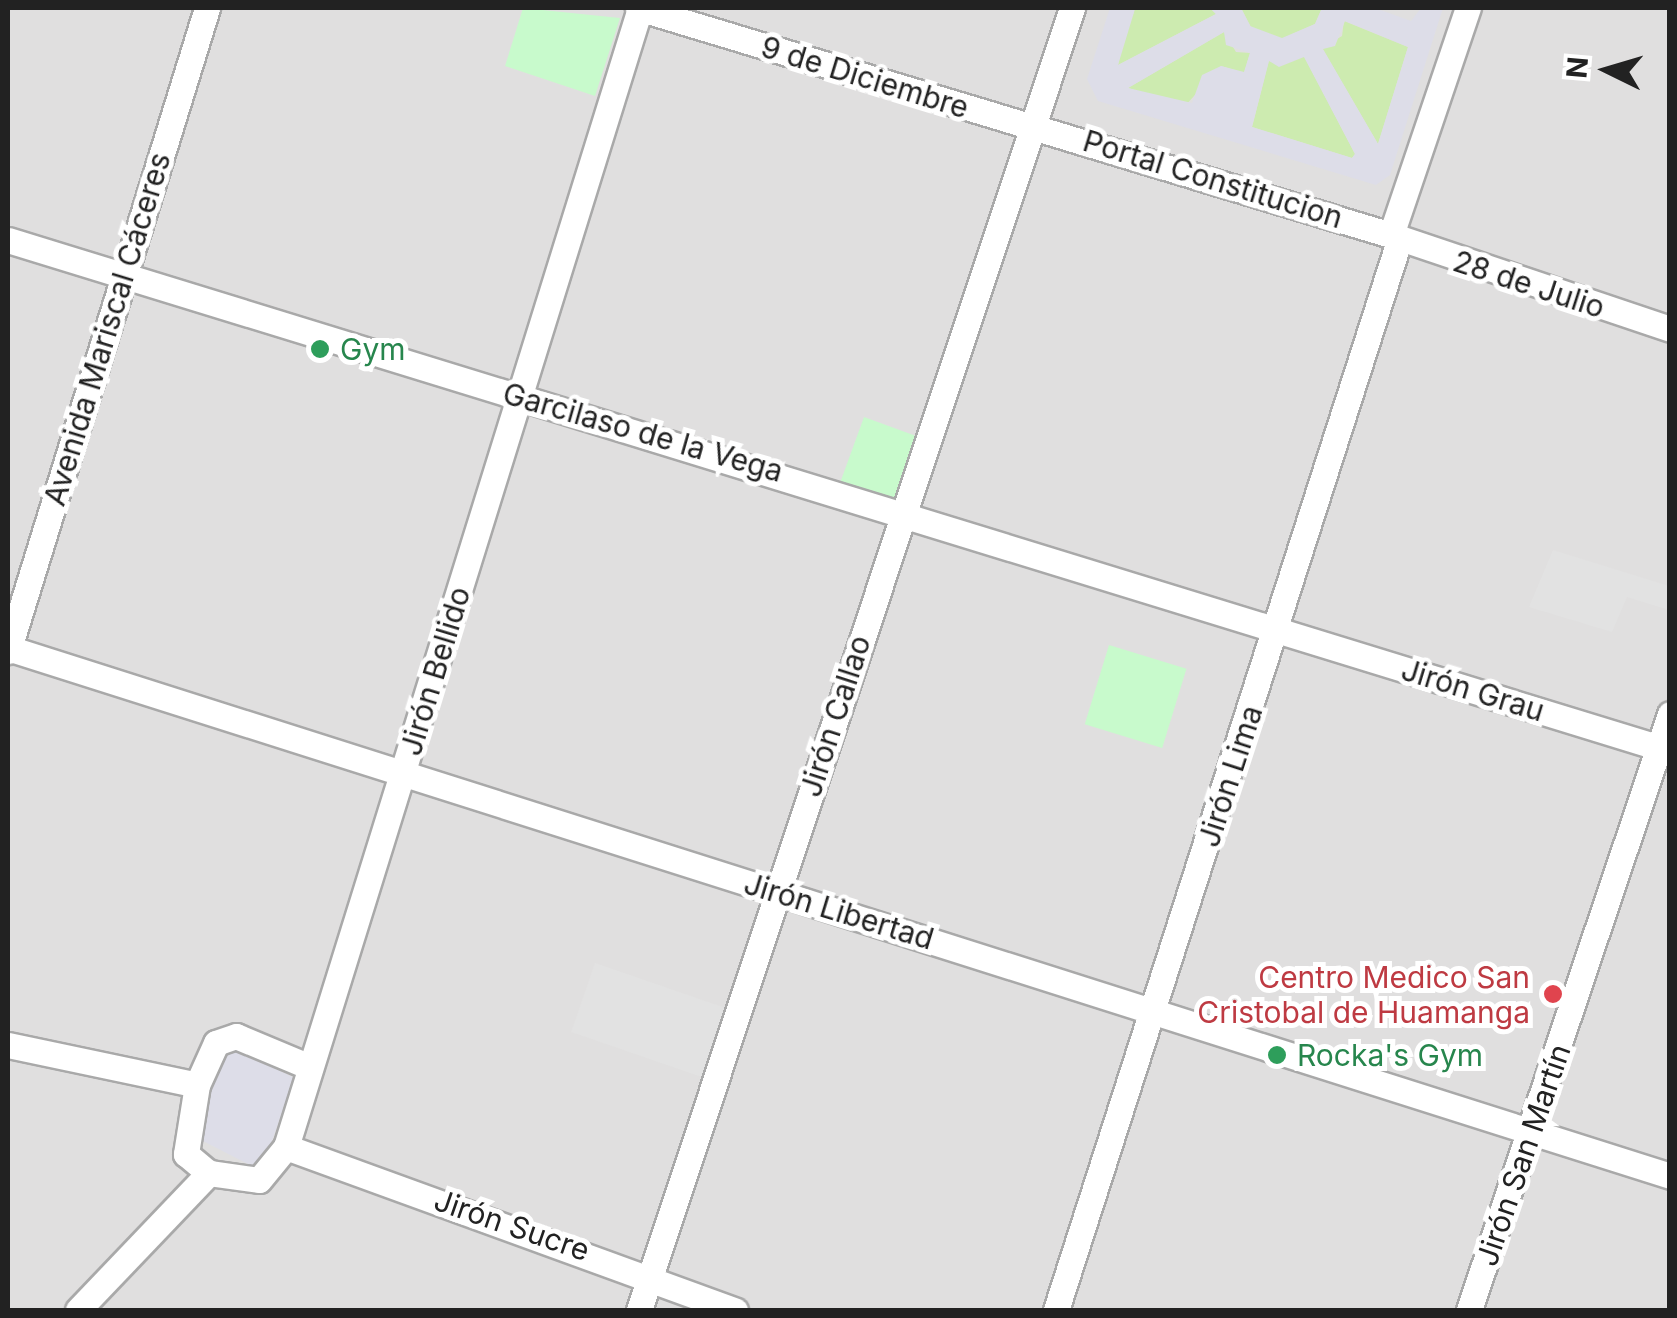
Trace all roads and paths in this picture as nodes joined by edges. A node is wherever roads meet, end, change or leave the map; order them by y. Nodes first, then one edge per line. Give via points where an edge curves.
1 (207, 8) edge
2 (640, 8) edge
3 (1072, 8) edge
4 (1468, 8) edge
5 (1035, 124) junction
6 (1395, 238) junction
7 (8, 240) edge
8 (124, 278) junction
9 (1670, 330) edge
10 (518, 395) junction
11 (901, 510) junction
12 (1278, 628) junction
13 (8, 649) edge
14 (1670, 714) edge
15 (1664, 749) edge
16 (405, 770) junction
17 (779, 893) junction
18 (1155, 1008) junction
19 (8, 1045) edge
20 (310, 1067) junction
21 (197, 1085) junction
22 (1532, 1131) junction
23 (286, 1147) junction
24 (209, 1173) junction
25 (1670, 1176) edge
26 (651, 1275) junction
27 (78, 1310) edge
28 (640, 1310) edge
29 (734, 1310) edge
30 (1056, 1310) edge
31 (1469, 1310) edge

1 - 8 street, Avenida Mariscal Cáceres
2 - 5 street, 9 de Diciembre
2 - 10 street, Jirón Bellido
3 - 5 street, Jirón Callao
4 - 6 street, Jirón Lima
5 - 6 street, Portal Constitucion
5 - 11 street, Jirón Callao via 1020,143
6 - 9 street, 28 de Julio
6 - 12 street, Jirón Lima
7 - 8 street, Garcilaso de la Vega
8 - 10 street, Garcilaso de la Vega
8 - 13 street, Avenida Mariscal Cáceres
10 - 11 street, Garcilaso de la Vega
10 - 16 street, Jirón Bellido
11 - 12 street, Garcilaso de la Vega
11 - 17 street, Jirón Callao
12 - 15 street, Jirón Grau
12 - 18 street, Jirón Lima
13 - 16 street, Jirón Libertad
14 - 15 street, Jirón San Martín
15 - 22 street, Jirón San Martín
16 - 17 street, Jirón Libertad
16 - 20 street, Jirón Bellido
17 - 18 street, Jirón Libertad
17 - 26 street, Jirón Callao
18 - 22 street, Jirón Libertad
18 - 30 street, Jirón Lima
19 - 21 street
20 - 21 street via 236,1036 216,1043
20 - 23 street, Jirón Bellido
21 - 24 street via 186,1154
22 - 25 street, Jirón Libertad
22 - 31 street, Jirón San Martín
23 - 24 street via 259,1180
23 - 26 street, Jirón Sucre
24 - 27 street
26 - 28 street, Jirón Callao
26 - 29 street, Jirón Sucre

